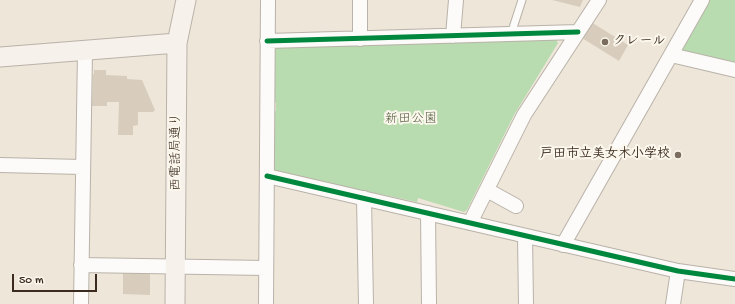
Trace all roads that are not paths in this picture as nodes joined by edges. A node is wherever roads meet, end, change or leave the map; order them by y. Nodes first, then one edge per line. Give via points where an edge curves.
1 (186, 0) edge
2 (268, 0) edge
3 (360, 0) edge
4 (456, 0) edge
5 (522, 0) edge
6 (599, 0) edge
7 (702, 0) edge
8 (578, 32) junction
9 (511, 34) junction
10 (453, 36) junction
11 (360, 39) junction
12 (268, 41) junction
13 (178, 43) junction
14 (85, 51) junction
15 (671, 55) junction
16 (0, 57) edge
17 (735, 70) edge
18 (0, 165) edge
19 (82, 167) junction
20 (267, 176) junction
21 (487, 190) junction
22 (364, 198) junction
23 (516, 206) dead end
24 (428, 213) junction
25 (470, 223) junction
26 (525, 236) junction
27 (563, 245) junction
28 (81, 266) junction
29 (176, 267) junction
30 (266, 268) junction
31 (678, 272) junction
32 (735, 279) edge
33 (81, 304) edge
34 (176, 304) edge
35 (266, 304) edge
36 (366, 304) edge
37 (428, 304) edge
38 (526, 304) edge
39 (673, 304) edge

1 - 13 street, 西電話局通り
2 - 12 street
3 - 11 street
4 - 10 street
5 - 9 lane
6 - 8 street
7 - 15 street
8 - 9 street
8 - 21 street via 524,115
9 - 10 street
10 - 11 street
11 - 12 street
12 - 20 street
13 - 14 street
13 - 29 street, 西電話局通り
14 - 16 street
14 - 19 street
15 - 17 street
15 - 27 street
18 - 19 street
19 - 28 street
20 - 22 street
20 - 30 street
21 - 23 street
21 - 25 street
22 - 24 street
22 - 36 street
24 - 25 street
24 - 37 street
25 - 26 street
26 - 27 street
26 - 38 street
27 - 31 street
28 - 29 street
28 - 33 street
29 - 30 street
29 - 34 street, 西電話局通り
30 - 35 street
31 - 32 street
31 - 39 street

